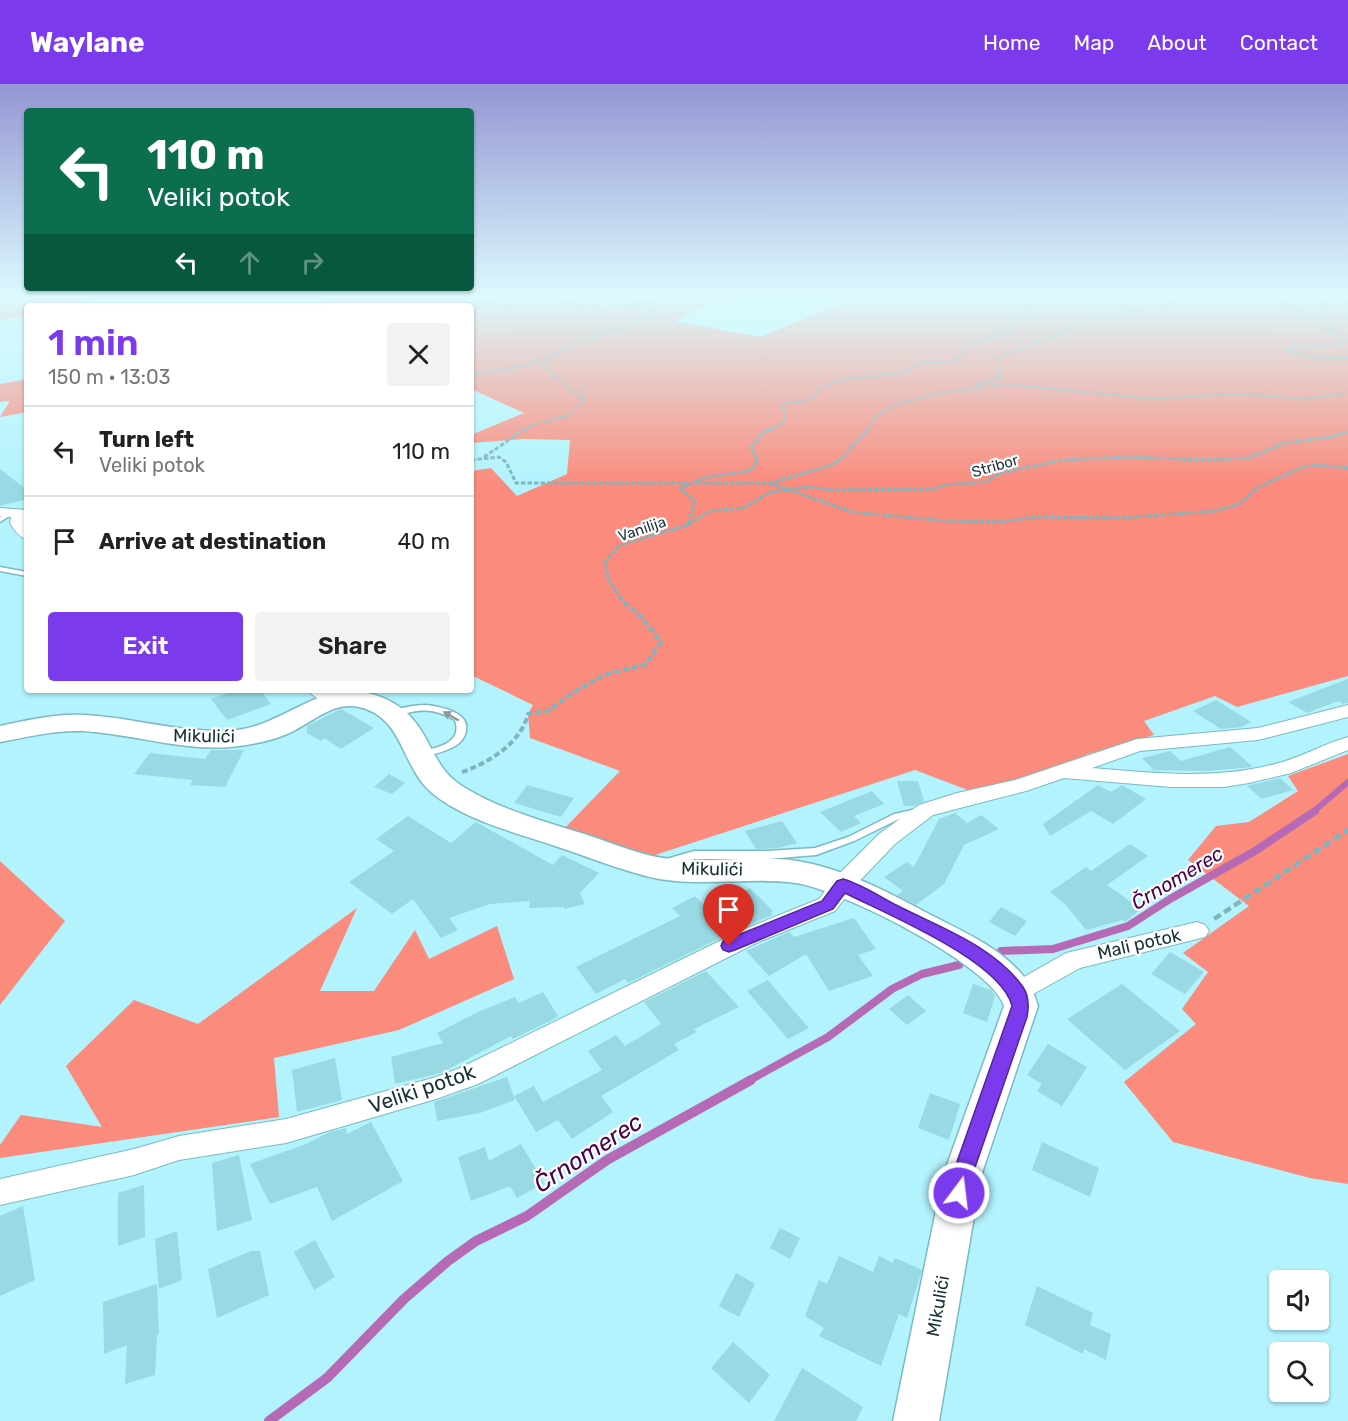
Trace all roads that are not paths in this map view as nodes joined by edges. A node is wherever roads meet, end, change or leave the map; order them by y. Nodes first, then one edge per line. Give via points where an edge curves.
1 (11, 515) edge
2 (24, 531) edge
3 (0, 569) edge
4 (24, 573) edge
5 (323, 695) edge
6 (1348, 711) edge
7 (394, 714) junction
8 (0, 734) edge
9 (1348, 743) edge
10 (424, 760) junction
11 (1059, 771) junction
12 (926, 810) junction
13 (653, 867) junction
14 (843, 885) junction
15 (1197, 931) road end
16 (1017, 993) junction
17 (0, 1192) edge
18 (916, 1421) edge

1 - 2 street
3 - 4 lane
5 - 7 street, Mikulići via 357,698
5 - 8 street, Mikulići via 319,704 275,729 235,738 206,740 80,722
6 - 11 street via 1259,734 1156,741
7 - 10 street, Mikulići via 409,730
10 -> 7 lane via 461,738 459,719 439,709 423,707
9 - 11 street via 1276,771 1219,781
10 - 13 street, Mikulići via 441,785 486,810
11 - 12 street via 1019,786
12 - 13 lane via 897,816 816,851 694,855
12 - 14 street via 903,825
13 - 14 street, Mikulići via 796,872
14 - 16 street, Mikulići via 972,952 1005,978
14 - 17 street, Veliki potok via 827,905 748,937 469,1076 286,1131 179,1148 124,1165
15 - 16 street, Mali potok via 1074,960
16 - 18 street, Mikulići via 1019,1017 962,1176

